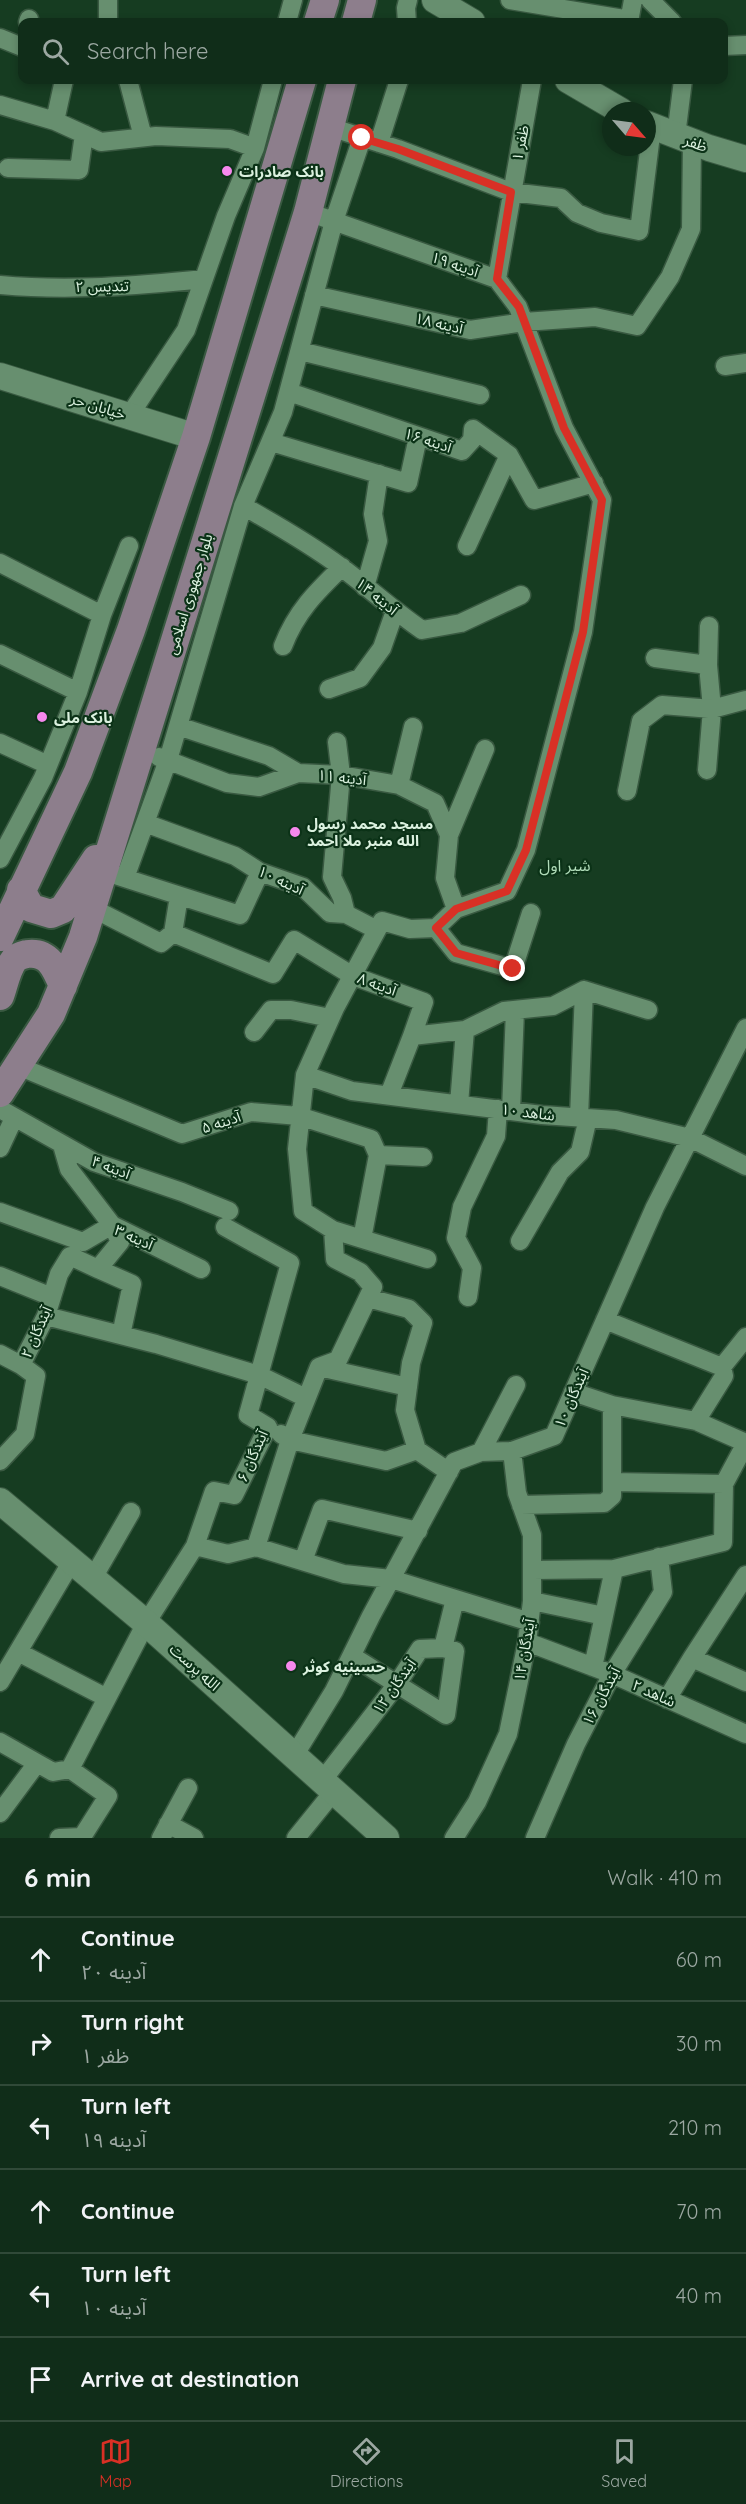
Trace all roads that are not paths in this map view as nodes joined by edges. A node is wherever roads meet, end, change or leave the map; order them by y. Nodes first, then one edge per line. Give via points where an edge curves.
1 (108, 0) edge
2 (293, 0) edge
3 (324, 0) edge
4 (377, 0) edge
5 (408, 0) edge
6 (510, 0) edge
7 (633, 0) edge
8 (650, 0) edge
9 (443, 2) edge
10 (540, 9) edge
11 (359, 14) edge
12 (108, 18) edge
13 (288, 18) edge
14 (319, 18) edge
15 (407, 18) edge
16 (466, 18) edge
17 (607, 18) edge
18 (630, 18) edge
19 (668, 18) edge
20 (0, 38) edge
21 (18, 45) edge
22 (746, 45) edge
23 (728, 46) edge
24 (63, 84) edge
25 (129, 84) edge
26 (277, 84) edge
27 (341, 84) edge
28 (397, 84) edge
29 (531, 84) edge
30 (575, 84) edge
31 (683, 84) edge
32 (288, 95) edge
33 (606, 102) edge
34 (0, 105) edge
35 (55, 121) junction
36 (330, 127) junction
37 (656, 128) edge
38 (84, 134) junction
39 (143, 137) junction
40 (684, 139) junction
41 (370, 141) junction
42 (255, 148) junction
43 (646, 156) edge
44 (746, 158) edge
45 (8, 168) dead end
46 (511, 192) junction
47 (321, 217) junction
48 (204, 279) junction
49 (497, 279) junction
50 (0, 285) edge
51 (314, 295) junction
52 (524, 322) junction
53 (300, 351) junction
54 (746, 363) edge
55 (725, 366) dead end
56 (0, 376) edge
57 (289, 392) junction
58 (480, 394) dead end
59 (129, 416) junction
60 (196, 437) junction
61 (418, 437) junction
62 (271, 442) junction
63 (509, 455) junction
64 (379, 474) junction
65 (594, 483) junction
66 (243, 506) junction
67 (129, 546) dead end
68 (467, 546) dead end
69 (0, 563) edge
70 (342, 567) junction
71 (365, 587) junction
72 (521, 595) dead end
73 (395, 611) junction
74 (102, 615) junction
75 (709, 626) dead end
76 (283, 646) dead end
77 (0, 654) edge
78 (655, 658) dead end
79 (708, 666) junction
80 (329, 689) dead end
81 (78, 692) junction
82 (746, 700) edge
83 (712, 709) junction
84 (178, 726) junction
85 (413, 727) dead end
86 (58, 742) junction
87 (337, 742) dead end
88 (0, 744) edge
89 (485, 749) dead end
90 (141, 750) junction
91 (84, 756) junction
92 (168, 760) junction
93 (48, 765) junction
94 (707, 770) dead end
95 (298, 773) junction
96 (341, 775) junction
97 (399, 785) junction
98 (627, 791) dead end
99 (132, 823) junction
100 (449, 835) junction
101 (1, 854) edge
102 (260, 872) junction
103 (115, 874) junction
104 (21, 890) junction
105 (179, 896) junction
106 (92, 908) junction
107 (456, 909) junction
108 (531, 913) dead end
109 (346, 914) junction
110 (436, 928) junction
111 (377, 930) junction
112 (173, 933) junction
113 (0, 937) edge
114 (352, 976) junction
115 (63, 986) junction
116 (584, 990) junction
117 (0, 996) edge
118 (515, 1010) junction
119 (648, 1010) dead end
120 (330, 1018) junction
121 (746, 1028) edge
122 (465, 1030) junction
123 (254, 1032) dead end
124 (412, 1036) junction
125 (18, 1066) junction
126 (305, 1075) junction
127 (0, 1093) edge
128 (389, 1095) junction
129 (459, 1104) junction
130 (504, 1110) junction
131 (7, 1113) edge
132 (300, 1116) junction
133 (584, 1118) junction
134 (690, 1138) junction
135 (62, 1145) junction
136 (0, 1148) edge
137 (378, 1155) junction
138 (423, 1158) dead end
139 (746, 1166) edge
140 (0, 1212) edge
141 (227, 1219) joint
142 (112, 1225) junction
143 (333, 1230) junction
144 (362, 1239) junction
145 (520, 1241) dead end
146 (427, 1259) dead end
147 (98, 1269) junction
148 (201, 1269) dead end
149 (0, 1276) edge
150 (52, 1297) junction
151 (468, 1297) dead end
152 (368, 1298) junction
153 (45, 1316) junction
154 (605, 1320) junction
155 (121, 1335) junction
156 (746, 1337) edge
157 (0, 1354) edge
158 (21, 1365) junction
159 (722, 1366) junction
160 (319, 1367) junction
161 (259, 1375) junction
162 (516, 1385) dead end
163 (408, 1388) junction
164 (573, 1392) junction
165 (306, 1398) junction
166 (612, 1405) junction
167 (696, 1421) junction
168 (268, 1427) junction
169 (290, 1440) junction
170 (746, 1443) edge
171 (417, 1450) junction
172 (512, 1451) junction
173 (481, 1452) junction
174 (0, 1461) edge
175 (449, 1472) junction
176 (612, 1482) junction
177 (724, 1484) junction
178 (0, 1501) edge
179 (521, 1505) junction
180 (131, 1512) dead end
181 (418, 1531) junction
182 (195, 1546) junction
183 (256, 1547) junction
184 (659, 1557) junction
185 (72, 1561) junction
186 (303, 1562) junction
187 (614, 1569) junction
188 (533, 1570) junction
189 (746, 1575) edge
190 (93, 1578) junction
191 (391, 1578) junction
192 (455, 1599) junction
193 (532, 1601) junction
194 (604, 1616) junction
195 (530, 1622) junction
196 (146, 1623) junction
197 (527, 1642) junction
198 (443, 1648) junction
199 (18, 1653) junction
200 (352, 1656) junction
201 (692, 1659) junction
202 (593, 1667) junction
203 (612, 1674) junction
204 (0, 1682) edge
205 (746, 1682) edge
206 (398, 1684) junction
207 (107, 1698) junction
208 (667, 1699) junction
209 (746, 1734) edge
210 (0, 1742) edge
211 (294, 1756) junction
212 (37, 1763) junction
213 (70, 1769) junction
214 (328, 1786) junction
215 (188, 1788) dead end
216 (0, 1811) edge
217 (164, 1831) edge
218 (384, 1837) edge
219 (59, 1838) edge
220 (194, 1838) edge
221 (296, 1838) edge
222 (454, 1838) edge
223 (535, 1838) edge

1 - 12 street
2 - 13 street
3 - 14 main road
4 - 11 street
5 - 15 street
6 - 10 street
7 - 18 street
8 - 19 street
9 - 16 street
10 - 17 street
20 - 21 street
22 - 23 street
24 - 35 street
25 - 39 street
26 - 32 street
27 - 36 main road, بلوار جمهوری اسلامی
28 - 41 street
29 - 46 street, ظفر ۱
30 - 33 street
31 - 40 street
32 - 42 street
32 - 60 main road
34 - 35 street
35 - 38 street
36 - 41 street
36 - 47 main road, بلوار جمهوری اسلامی
37 - 40 street, ظفر
38 - 39 street via 101,142
38 - 45 street via 79,170
39 - 42 street via 230,139
40 - 44 street, ظفر
40 - 52 street, آدینه ۱۸ via 691,229 670,277 637,326 595,317
41 - 46 street
41 - 47 street
42 - 48 street
43 - 46 street via 639,231 577,213 561,198
46 - 49 street, ظفر ۱
47 - 49 street, آدینه ۱۹
47 - 51 street
47 - 90 main road, بلوار جمهوری اسلامی
48 - 50 street, تندیس ۲ via 135,286
48 - 59 street via 186,330
49 - 52 street, آدینه ۱۹ via 519,307
51 - 52 street, آدینه ۱۸ via 470,330
51 - 53 street
52 - 65 street, آدینه ۱۹ via 564,428
53 - 57 street
53 - 58 street
54 - 55 street
56 - 59 street, خیابان حر
57 - 61 street, آدینه ۱۶
57 - 62 street
59 - 60 street, خیابان حر
60 - 91 main road
61 - 63 street, آدینه ۱۶ via 462,451 472,440 473,429
61 - 64 street via 408,483
62 - 64 street
62 - 66 street
63 - 65 street, آدینه ۱۶ via 534,500
63 - 68 street
64 - 71 street via 374,514 378,541
65 - 107 street, آدینه ۱۹ via 602,500 583,632 526,850 507,891
66 - 70 street, آدینه ۱۴
66 - 84 street
67 - 74 street
69 - 74 street
70 - 71 street, آدینه ۱۴
70 - 76 street via 292,622
71 - 73 street, آدینه ۱۴
72 - 73 street, آدینه ۱۴ via 461,623 422,630
73 - 80 street via 382,648 360,678
74 - 81 street
75 - 79 street
77 - 81 street
78 - 79 street
79 - 83 street
81 - 86 street
82 - 83 street
83 - 94 street
83 - 98 street via 662,705 641,721
84 - 92 street
84 - 95 street via 269,756
85 - 97 street
86 - 91 street
86 - 93 street
87 - 96 street
88 - 93 street
89 - 100 street
90 - 92 street, آدینه ۱۱
90 - 99 main road, بلوار جمهوری اسلامی
91 - 104 main road
92 - 95 street, آدینه ۱۱ via 227,783 259,787
92 - 99 street
93 - 101 street
95 - 96 street, آدینه ۱۱
96 - 97 street, آدینه ۱۱
96 - 109 street via 332,877
97 - 100 street, آدینه ۱۱ via 435,803
99 - 102 street, آدینه ۱۰ via 235,856
99 - 103 main road, بلوار جمهوری اسلامی
99 - 104 main road via 63,909 51,915 31,908
100 - 107 street, آدینه ۱۱ via 445,878
102 - 105 street via 240,915
102 - 109 street, آدینه ۱۰ via 303,887 330,912
103 - 105 street
103 - 106 main road, بلوار جمهوری اسلامی
104 - 113 main road
105 - 112 street
106 - 112 street via 161,943
106 - 115 main road, بلوار جمهوری اسلامی
107 - 110 street
108 - 110 street via 513,969 456,953
109 - 111 street, آدینه ۱۰
110 - 111 street via 410,929 382,921
111 - 114 street
112 - 114 street, آدینه ۸ via 273,974 294,940
114 - 120 street
114 - 124 street, آدینه ۸ via 424,1002
115 - 117 main road via 48,958 31,954 14,960
115 - 125 main road, بلوار جمهوری اسلامی via 51,1014
116 - 118 street via 553,1006
116 - 119 street
116 - 133 street
118 - 122 street via 504,1011
118 - 130 street
120 - 123 street via 270,1010
120 - 126 street
121 - 134 street, آیندگان ۱۰
122 - 124 street
122 - 129 street
124 - 128 street
125 - 127 main road, بلوار جمهوری اسلامی
125 - 132 street, آدینه ۵ via 182,1134 251,1112
126 - 128 street, شاهد ۱۰ via 352,1091
126 - 132 street
128 - 129 street, شاهد ۱۰
129 - 130 street, شاهد ۱۰
130 - 133 street, شاهد ۱۰
130 - 151 street via 462,1207 456,1238 472,1268
131 - 135 street, آدینه ۴
131 - 136 street
132 - 137 street, آدینه ۵ via 371,1139
132 - 143 street via 297,1149 303,1211
133 - 134 street, شاهد ۱۰ via 616,1120
133 - 145 street via 580,1152 560,1172
134 - 139 street, شاهد ۱۰
134 - 154 street, آیندگان ۱۰
135 - 141 street, آدینه ۴ via 94,1162 182,1192
135 - 142 street via 69,1169
137 - 138 street
137 - 144 street
140 - 142 street, آدینه ۳ via 83,1242
141 - 161 street, آیندگان ۶ via 290,1263
142 - 147 street via 120,1242
142 - 148 street, آدینه ۳
143 - 144 street
143 - 152 street via 335,1259 360,1272 373,1287
144 - 146 street
147 - 150 street, آیندگان ۲ via 70,1256
147 - 155 street, آیندگان ۲ via 132,1284
149 - 150 street
150 - 153 street, آیندگان ۲
152 - 160 street via 338,1360
152 - 163 street via 409,1309 423,1323
153 - 155 street
153 - 158 street, آیندگان ۲
154 - 159 street
154 - 164 street, آیندگان ۱۰
155 - 161 street
156 - 159 street
157 - 158 street
158 - 174 street, آیندگان ۲ via 36,1376 25,1434
159 - 167 street via 724,1376
160 - 163 street
160 - 165 street
161 - 165 street
161 - 168 street, آیندگان ۶ via 248,1415
162 - 173 street
163 - 171 street via 405,1410
164 - 166 street
164 - 172 street, آیندگان ۱۰ via 554,1436
165 - 169 street
166 - 167 street
166 - 176 street
167 - 170 street
168 - 169 street
168 - 182 street, آیندگان ۶ via 234,1495 214,1491
169 - 171 street via 386,1461
169 - 183 street
170 - 177 street
171 - 175 street
172 - 173 street, آیندگان ۱۰
172 - 179 street, آیندگان ۱۴
173 - 175 street, آیندگان ۱۰ via 454,1462
175 - 181 street, آیندگان ۱۰
176 - 177 street
176 - 179 street via 612,1496 604,1503
177 - 184 street via 723,1542
178 - 185 street, الله پرست
179 - 188 street, آیندگان ۱۴ via 532,1535
180 - 190 street
181 - 186 street via 322,1509
181 - 191 street, آیندگان ۱۰
182 - 183 street via 228,1554
182 - 196 street, آیندگان ۶
183 - 186 street
184 - 187 street
184 - 203 street, آیندگان ۱۶ via 663,1592
185 - 190 street, الله پرست
185 - 199 street
186 - 191 street via 344,1574
187 - 188 street
187 - 194 street
188 - 193 street, آیندگان ۱۴
189 - 201 street
190 - 196 street, الله پرست
191 - 192 street
191 - 200 street, آیندگان ۱۰
192 - 195 street
192 - 198 street
193 - 194 street
193 - 195 street, آیندگان ۱۴
194 - 202 street
195 - 197 street, آیندگان ۱۴
196 - 207 street, آیندگان ۶
196 - 211 street, الله پرست
197 - 202 street, شاهد ۲
197 - 222 street, آیندگان ۱۴ via 508,1734 477,1802
198 - 206 street, آیندگان ۱۲ via 420,1648
198 - 206 street via 455,1652 446,1715
199 - 204 street
199 - 207 street
200 - 206 street
200 - 211 street, آیندگان ۱۰
201 - 205 street
201 - 208 street
202 - 203 street, شاهد ۲
203 - 208 street, شاهد ۲
203 - 223 street, آیندگان ۱۶
206 - 214 street, آیندگان ۱۲
207 - 213 street, آیندگان ۶
208 - 209 street, شاهد ۲
210 - 212 street
211 - 214 street, الله پرست
212 - 213 street via 52,1772
212 - 216 street
213 - 219 street via 108,1796 82,1837
214 - 218 street, الله پرست
214 - 221 street, آیندگان ۱۲
215 - 217 street
217 - 220 street

